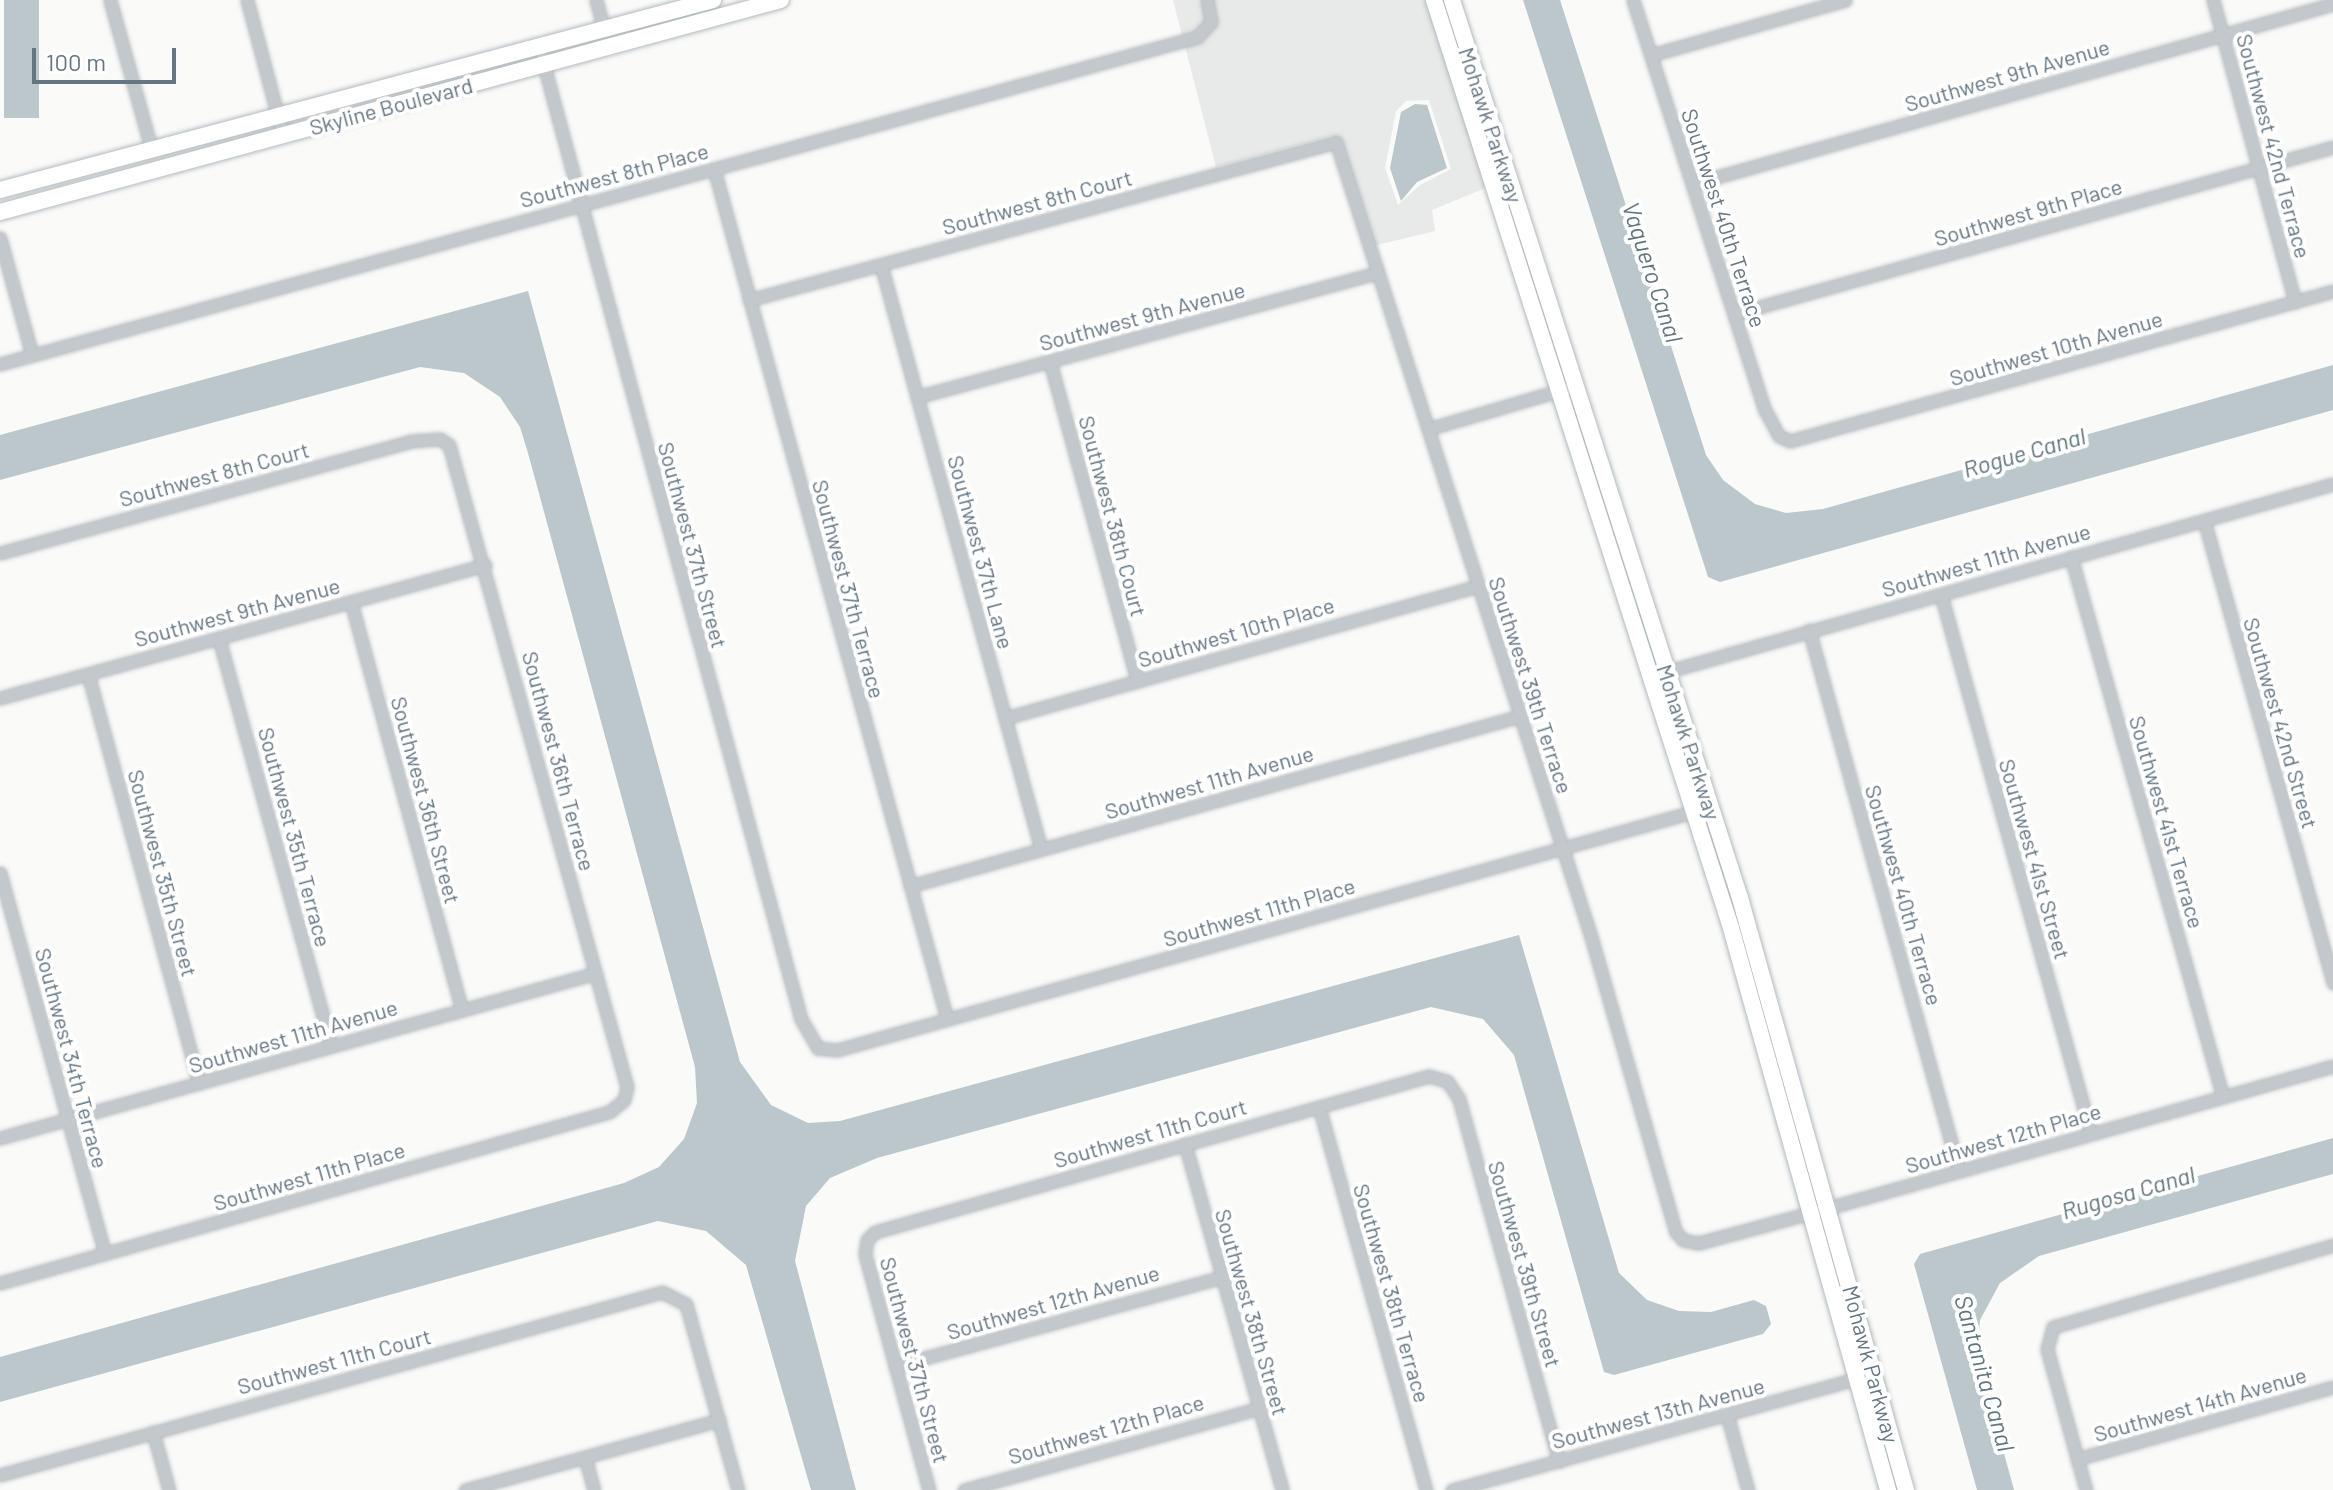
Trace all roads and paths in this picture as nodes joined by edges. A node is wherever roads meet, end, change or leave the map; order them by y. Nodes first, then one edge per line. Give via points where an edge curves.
1 (110, 0) edge
2 (247, 0) edge
3 (596, 0) edge
4 (713, 0) edge
5 (781, 0) edge
6 (1207, 0) edge
7 (1434, 0) edge
8 (1452, 0) edge
9 (1633, 0) edge
10 (1845, 0) edge
11 (2213, 0) edge
12 (2333, 4) edge
13 (604, 29) junction
14 (2223, 35) junction
15 (539, 47) junction
16 (1651, 55) junction
17 (543, 65) junction
18 (278, 113) junction
19 (283, 135) junction
20 (1336, 142) joint
21 (2333, 147) edge
22 (151, 148) junction
23 (2259, 168) junction
24 (714, 169) junction
25 (1692, 184) junction
26 (0, 190) edge
27 (579, 206) junction
28 (0, 212) edge
29 (0, 238) edge
30 (881, 265) junction
31 (1378, 273) junction
32 (2333, 291) edge
33 (749, 300) junction
34 (2295, 302) junction
35 (1734, 314) junction
36 (32, 355) junction
37 (1050, 362) junction
38 (0, 364) edge
39 (1575, 386) junction
40 (1558, 391) junction
41 (917, 397) junction
42 (1428, 429) junction
43 (440, 439) joint
44 (1790, 441) joint
45 (2333, 484) edge
46 (2204, 520) junction
47 (0, 553) edge
48 (2071, 557) junction
49 (485, 565) junction
50 (1478, 586) junction
51 (1941, 595) junction
52 (351, 602) junction
53 (1809, 630) junction
54 (219, 639) junction
55 (1667, 672) junction
56 (88, 674) junction
57 (1650, 677) junction
58 (1137, 681) junction
59 (0, 698) edge
60 (1520, 716) junction
61 (1005, 718) junction
62 (1710, 807) junction
63 (1693, 812) junction
64 (1562, 848) junction
65 (1041, 849) junction
66 (0, 873) edge
67 (910, 886) junction
68 (596, 973) junction
69 (2333, 983) edge
70 (462, 1010) junction
71 (947, 1019) junction
72 (331, 1046) junction
73 (818, 1048) joint
74 (2333, 1066) edge
75 (1447, 1081) joint
76 (199, 1083) junction
77 (2223, 1097) junction
78 (624, 1100) joint
79 (1319, 1107) junction
80 (68, 1120) junction
81 (2091, 1134) junction
82 (0, 1138) edge
83 (1185, 1144) junction
84 (1959, 1171) junction
85 (1827, 1209) junction
86 (1810, 1213) junction
87 (867, 1240) joint
88 (1683, 1240) joint
89 (2333, 1245) edge
90 (105, 1253) junction
91 (1222, 1277) junction
92 (0, 1283) edge
93 (895, 1366) junction
94 (1874, 1374) junction
95 (1857, 1379) junction
96 (2333, 1387) edge
97 (1259, 1408) junction
98 (1727, 1415) junction
99 (720, 1420) junction
100 (153, 1432) junction
101 (585, 1457) junction
102 (2077, 1459) junction
103 (1559, 1461) junction
104 (0, 1475) edge
105 (169, 1490) edge
106 (465, 1490) edge
107 (594, 1490) edge
108 (738, 1490) edge
109 (929, 1490) edge
110 (964, 1490) edge
111 (1282, 1490) edge
112 (1426, 1490) edge
113 (1452, 1490) edge
114 (1748, 1490) edge
115 (1888, 1490) edge
116 (1906, 1490) edge
117 (2086, 1490) edge

1 - 22 street
2 - 18 street
3 - 13 street
4 - 13 street, Skyline Boulevard
5 - 17 street, Skyline Boulevard
6 - 24 street, Southwest 8th Place via 1211,22 1197,37
7 - 40 street, Mohawk Parkway
8 - 39 street, Mohawk Parkway
9 - 16 street, Southwest 40th Terrace
10 - 16 street
11 - 14 street, Southwest 42nd Terrace
12 - 14 street, Southwest 9th Avenue
13 - 15 street, Skyline Boulevard
14 - 23 street, Southwest 42nd Terrace
14 - 25 street, Southwest 9th Avenue
15 - 17 street, Southwest 37th Street
15 - 18 street, Skyline Boulevard
16 - 25 street, Southwest 40th Terrace
17 - 19 street, Skyline Boulevard
17 - 27 street, Southwest 37th Street
18 - 19 street
18 - 22 street, Skyline Boulevard
19 - 28 street, Skyline Boulevard
20 - 30 street, Southwest 8th Court
20 - 31 street, Southwest 39th Terrace
21 - 23 street, Southwest 9th Place
22 - 26 street, Skyline Boulevard
23 - 34 street, Southwest 42nd Terrace
23 - 35 street, Southwest 9th Place
24 - 27 street, Southwest 8th Place
24 - 33 street, Southwest 37th Terrace
25 - 35 street, Southwest 40th Terrace
27 - 36 street, Southwest 8th Place
27 - 73 street, Southwest 37th Street via 801,1019
29 - 36 street
30 - 33 street, Southwest 8th Court
30 - 41 street, Southwest 37th Lane
31 - 37 street, Southwest 9th Avenue
31 - 42 street, Southwest 39th Terrace
32 - 34 street, Southwest 10th Avenue
33 - 67 street, Southwest 37th Terrace
34 - 44 street, Southwest 10th Avenue
35 - 44 street, Southwest 40th Terrace via 1765,410 1779,436
36 - 38 street, Southwest 8th Place
37 - 41 street, Southwest 9th Avenue
37 - 58 street, Southwest 38th Court
39 - 40 street
39 - 55 street, Mohawk Parkway
40 - 42 street
40 - 57 street, Mohawk Parkway
41 - 61 street, Southwest 37th Lane
42 - 50 street, Southwest 39th Terrace
43 - 47 street, Southwest 8th Court via 411,441
43 - 49 street, Southwest 36th Terrace via 455,455
45 - 46 street, Southwest 11th Avenue
46 - 48 street, Southwest 11th Avenue
46 - 69 street, Southwest 42nd Street
48 - 51 street, Southwest 11th Avenue
48 - 77 street, Southwest 41st Terrace
49 - 52 street, Southwest 9th Avenue
49 - 68 street, Southwest 36th Terrace
50 - 58 street, Southwest 10th Place
50 - 60 street, Southwest 39th Terrace
51 - 53 street, Southwest 11th Avenue
51 - 81 street, Southwest 41st Street
52 - 54 street, Southwest 9th Avenue
52 - 70 street, Southwest 36th Street
53 - 55 street, Southwest 11th Avenue
53 - 84 street, Southwest 40th Terrace
54 - 56 street, Southwest 9th Avenue
54 - 72 street, Southwest 35th Terrace
55 - 57 street, Southwest 11th Avenue
55 - 62 street, Mohawk Parkway
56 - 59 street, Southwest 9th Avenue
56 - 76 street, Southwest 35th Street
57 - 63 street, Mohawk Parkway
58 - 61 street, Southwest 10th Place
60 - 64 street, Southwest 39th Terrace
60 - 65 street, Southwest 11th Avenue
61 - 65 street, Southwest 37th Lane
62 - 63 street, Southwest 11th Place
62 - 85 street, Mohawk Parkway
63 - 64 street, Southwest 11th Place
63 - 86 street, Mohawk Parkway
64 - 71 street, Southwest 11th Place
64 - 88 street, Southwest 39th Terrace via 1676,1232
65 - 67 street, Southwest 11th Avenue
66 - 80 street, Southwest 34th Terrace
67 - 71 street, Southwest 37th Terrace
68 - 70 street, Southwest 11th Avenue
68 - 78 street, Southwest 36th Terrace via 627,1087
70 - 72 street, Southwest 11th Avenue
71 - 73 street, Southwest 11th Place via 837,1050
72 - 76 street, Southwest 11th Avenue
74 - 77 street, Southwest 12th Place
75 - 79 street, Southwest 11th Court via 1429,1076
75 - 103 street, Southwest 39th Street via 1459,1099
76 - 80 street, Southwest 11th Avenue
77 - 81 street, Southwest 12th Place
78 - 90 street, Southwest 11th Place via 609,1112
79 - 83 street, Southwest 11th Court
79 - 112 street, Southwest 38th Terrace
80 - 82 street, Southwest 11th Avenue
80 - 90 street, Southwest 34th Terrace
81 - 84 street, Southwest 12th Place
83 - 87 street, Southwest 11th Court via 896,1224
83 - 91 street, Southwest 38th Street
84 - 85 street, Southwest 12th Place
85 - 86 street, Southwest 12th Place
85 - 94 street, Mohawk Parkway
86 - 88 street, Southwest 12th Place via 1699,1243
86 - 95 street, Mohawk Parkway
87 - 93 street, Southwest 37th Street via 868,1266
89 - 102 street via 2067,1320 2050,1330 2047,1349
90 - 92 street, Southwest 11th Place
91 - 93 street, Southwest 12th Avenue
91 - 97 street, Southwest 38th Street
93 - 109 street, Southwest 37th Street
94 - 95 street, Southwest 13th Avenue
94 - 116 street, Mohawk Parkway
95 - 98 street, Southwest 13th Avenue
95 - 115 street, Mohawk Parkway
96 - 102 street, Southwest 14th Avenue
97 - 110 street, Southwest 12th Place
97 - 111 street, Southwest 38th Street
98 - 103 street, Southwest 13th Avenue
98 - 114 street
99 - 100 street, Southwest 11th Court via 692,1320 679,1296 652,1294
99 - 101 street
99 - 108 street
100 - 104 street, Southwest 11th Court
100 - 105 street
101 - 106 street
101 - 107 street
102 - 117 street
103 - 113 street, Southwest 13th Avenue

